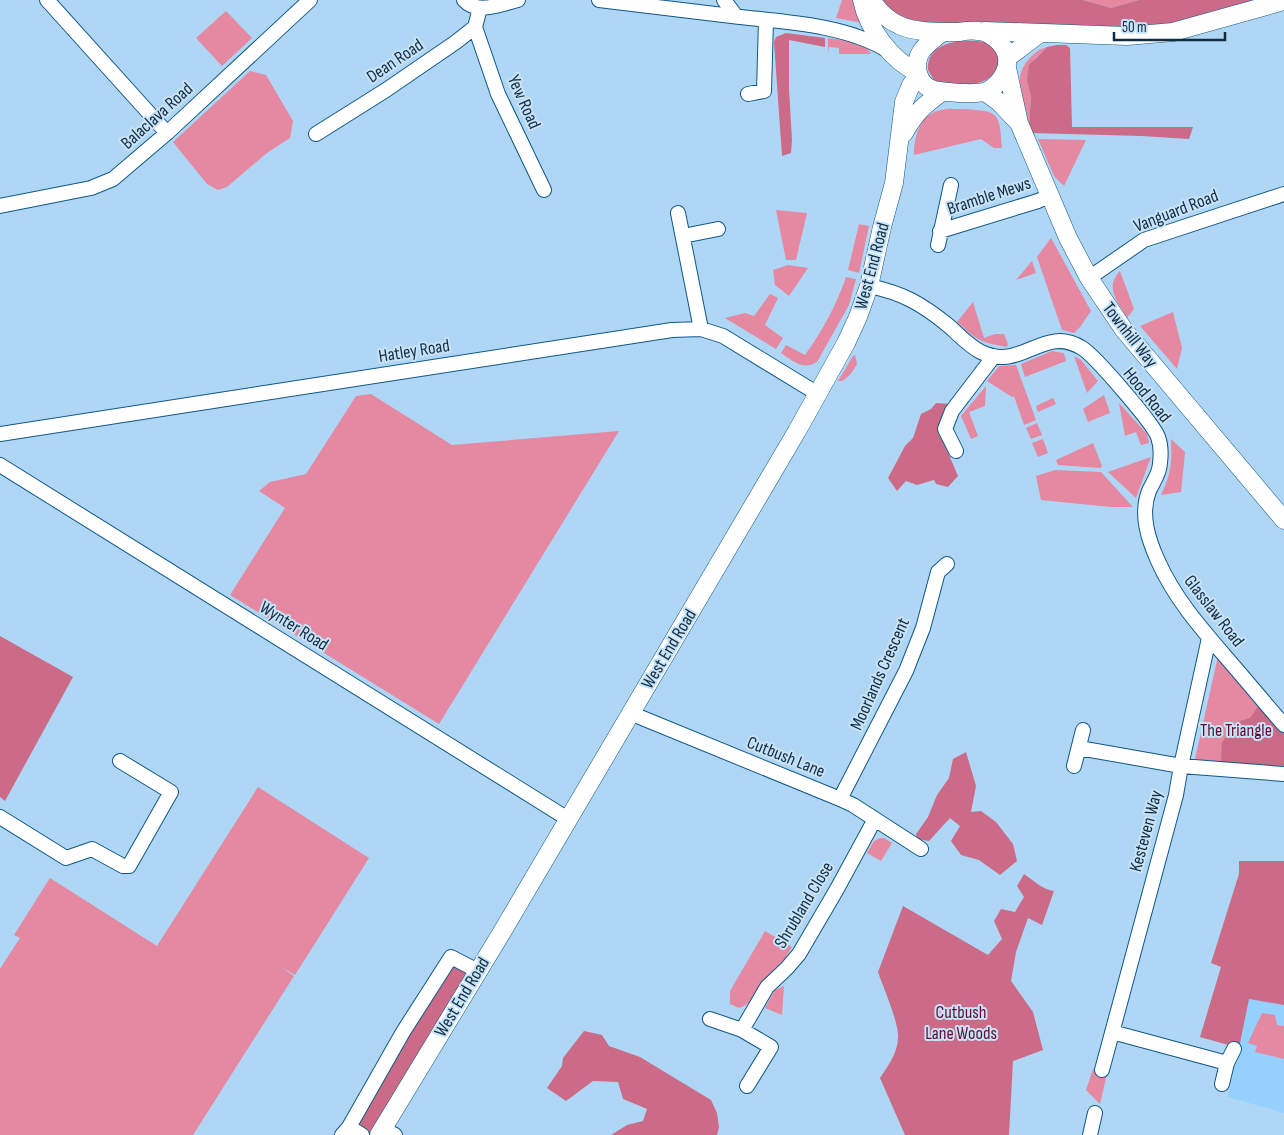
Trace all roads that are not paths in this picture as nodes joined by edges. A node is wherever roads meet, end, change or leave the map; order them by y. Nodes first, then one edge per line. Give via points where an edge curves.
1 (46, 0) edge
2 (310, 0) edge
3 (464, 0) edge
4 (518, 0) edge
5 (599, 0) edge
6 (724, 0) edge
7 (862, 0) edge
8 (871, 0) edge
9 (1284, 1) edge
10 (480, 8) junction
11 (736, 16) junction
12 (766, 20) junction
13 (475, 27) junction
14 (978, 31) junction
15 (943, 32) junction
16 (1039, 34) junction
17 (888, 50) junction
18 (1007, 63) junction
19 (918, 75) junction
20 (942, 92) junction
21 (985, 92) junction
22 (748, 94) dead end
23 (1019, 123) junction
24 (167, 134) junction
25 (316, 134) dead end
26 (901, 139) junction
27 (951, 185) dead end
28 (544, 190) dead end
29 (1049, 196) junction
30 (1283, 196) edge
31 (0, 206) edge
32 (678, 213) dead end
33 (718, 228) dead end
34 (940, 231) junction
35 (683, 236) junction
36 (938, 245) dead end
37 (1089, 278) junction
38 (869, 286) junction
39 (701, 329) junction
40 (994, 356) junction
41 (818, 394) junction
42 (0, 434) edge
43 (956, 451) dead end
44 (0, 465) edge
45 (1146, 504) joint
46 (1284, 520) edge
47 (947, 564) dead end
48 (1209, 638) junction
49 (630, 713) junction
50 (1284, 725) edge
51 (1082, 730) dead end
52 (1079, 748) junction
53 (120, 761) dead end
54 (1074, 766) dead end
55 (1181, 766) junction
56 (1284, 774) edge
57 (840, 799) junction
58 (0, 817) edge
59 (568, 819) junction
60 (875, 819) junction
61 (921, 849) dead end
62 (478, 971) junction
63 (710, 1019) dead end
64 (742, 1030) junction
65 (1112, 1032) junction
66 (1234, 1049) dead end
67 (1227, 1063) junction
68 (1102, 1070) dead end
69 (1222, 1084) dead end
70 (747, 1086) dead end
71 (1095, 1113) dead end
72 (346, 1131) edge
73 (386, 1133) edge
74 (362, 1135) edge
75 (1090, 1135) edge

1 - 24 street
2 - 24 street, Balaclava Road
3 - 10 street
4 - 10 street
5 - 11 street
6 - 11 street
7 - 17 street via 868,17
8 - 15 street via 898,25
9 - 16 street via 1173,32 1127,36
10 - 13 street
11 - 12 street
12 - 17 street via 860,36
12 - 22 street via 764,91
13 - 25 street, Dean Road via 386,90
13 - 28 street, Yew Road via 498,94
14 - 15 street
14 - 16 street
14 - 18 street via 1002,44
15 - 19 street via 920,53
16 - 18 street
17 - 19 street
18 - 21 street via 999,81
18 - 23 street, Townhill Way
19 - 20 street via 926,86
19 - 26 street, West End Road via 904,102
20 - 21 street
20 - 26 street, West End Road via 912,118
21 - 23 street, Townhill Way
23 - 29 street, Townhill Way
24 - 31 street, Balaclava Road via 122,173 98,187
26 - 38 street, West End Road via 894,183
27 - 34 street, Bramble Mews
29 - 34 street, Bramble Mews
29 - 37 street, Townhill Way
30 - 37 street, Vanguard Road via 1144,240
32 - 35 street
33 - 35 street
34 - 36 street, Bramble Mews
35 - 39 street
37 - 46 street, Townhill Way via 1124,330
38 - 40 street via 906,296 970,344
38 - 41 street, West End Road via 858,317
39 - 41 street, Hatley Road via 723,336
39 - 42 street, Hatley Road via 602,340
40 - 43 street via 952,411 945,429
40 - 45 street, Hood Road via 1014,356 1052,340 1075,344 1091,356 1158,437 1160,465
41 - 49 street, West End Road
44 - 59 street, Wynter Road
45 - 48 street, Glasslaw Road via 1148,535 1169,584
47 - 57 street, Moorlands Crescent via 938,572 923,628 906,671
48 - 50 street, Glasslaw Road
48 - 55 street, Kesteven Way
49 - 57 street, Cutbush Lane
49 - 59 street, West End Road
51 - 52 street
52 - 54 street
52 - 55 street
53 - 58 street via 171,792 129,866 123,866 92,849 66,858
55 - 56 street
55 - 65 street, Kesteven Way
57 - 60 street, Cutbush Lane
59 - 62 street, West End Road
60 - 61 street, Cutbush Lane
60 - 64 street, Shrubland Close via 799,954 767,987
62 - 72 street via 451,956
62 - 73 street, West End Road
63 - 64 street
64 - 70 street via 771,1047
65 - 67 street
65 - 68 street, Kesteven Way
66 - 67 street
67 - 69 street
71 - 75 street
72 - 74 street

